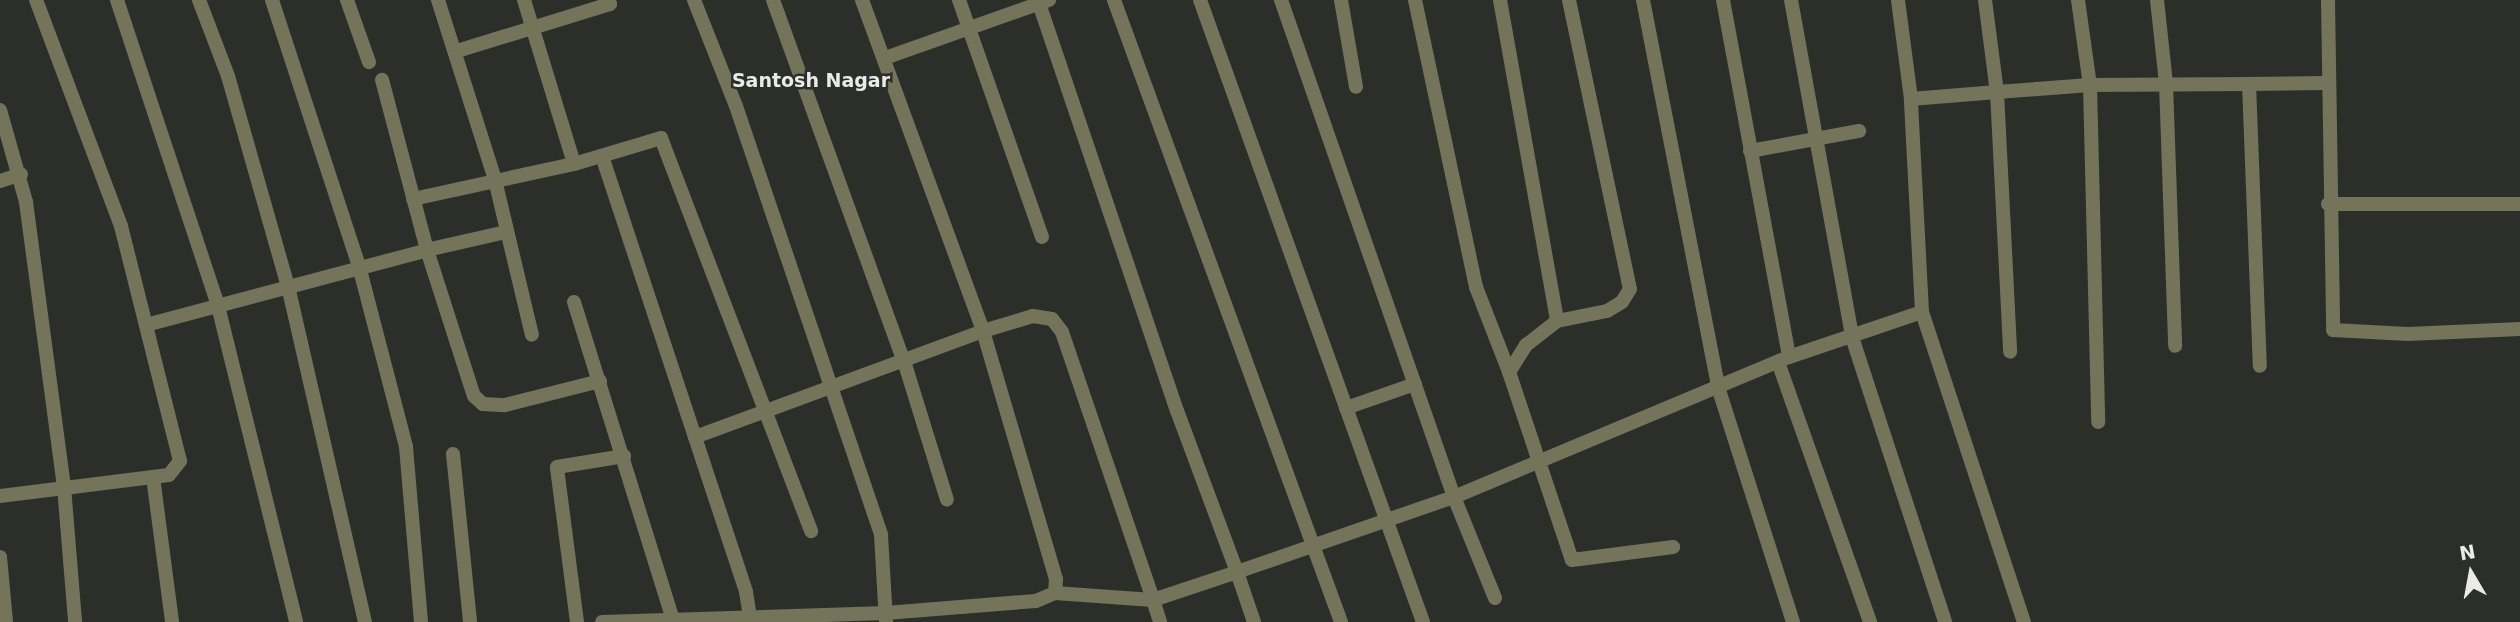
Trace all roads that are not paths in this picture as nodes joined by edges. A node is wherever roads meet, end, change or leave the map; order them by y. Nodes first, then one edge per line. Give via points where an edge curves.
1 (36, 0) edge
2 (117, 0) edge
3 (199, 0) edge
4 (272, 0) edge
5 (347, 0) edge
6 (438, 0) edge
7 (524, 0) edge
8 (609, 0) edge
9 (694, 0) edge
10 (773, 0) edge
11 (862, 0) edge
12 (959, 0) edge
13 (1114, 0) edge
14 (1200, 0) edge
15 (1281, 0) edge
16 (1341, 0) edge
17 (1415, 0) edge
18 (1500, 0) edge
19 (1569, 0) edge
20 (1643, 0) edge
21 (1723, 0) edge
22 (1791, 0) edge
23 (1898, 0) edge
24 (1985, 0) edge
25 (2078, 0) edge
26 (2157, 0) edge
27 (2328, 0) edge
28 (1042, 1) edge
29 (969, 25) junction
30 (535, 27) junction
31 (457, 51) junction
32 (885, 58) junction
33 (369, 62) dead end
34 (382, 80) dead end
35 (2166, 83) junction
36 (2325, 83) junction
37 (2249, 84) junction
38 (2090, 85) junction
39 (1356, 87) dead end
40 (1997, 92) junction
41 (1911, 99) junction
42 (0, 109) edge
43 (1859, 131) dead end
44 (1816, 139) junction
45 (1750, 151) junction
46 (602, 156) junction
47 (574, 164) junction
48 (21, 174) junction
49 (495, 180) junction
50 (0, 181) edge
51 (413, 199) junction
52 (2328, 204) junction
53 (2519, 204) edge
54 (506, 232) junction
55 (1042, 237) dead end
56 (427, 250) junction
57 (359, 266) junction
58 (288, 286) junction
59 (574, 302) dead end
60 (218, 306) junction
61 (1922, 312) junction
62 (1558, 321) junction
63 (146, 325) junction
64 (2520, 329) edge
65 (982, 331) junction
66 (532, 335) dead end
67 (1852, 337) junction
68 (2175, 346) dead end
69 (2010, 352) dead end
70 (1784, 359) junction
71 (904, 360) junction
72 (2260, 366) dead end
73 (1509, 372) junction
74 (600, 381) junction
75 (1415, 384) junction
76 (827, 386) junction
77 (1718, 387) junction
78 (1346, 408) junction
79 (767, 409) junction
80 (2098, 422) dead end
81 (695, 437) junction
82 (453, 454) dead end
83 (624, 456) junction
84 (1539, 463) junction
85 (153, 477) junction
86 (64, 487) junction
87 (0, 496) edge
88 (1454, 497) junction
89 (947, 500) dead end
90 (1387, 520) junction
91 (811, 531) dead end
92 (1312, 546) junction
93 (1673, 547) dead end
94 (0, 557) edge
95 (1237, 572) junction
96 (1055, 593) junction
97 (1495, 598) dead end
98 (1153, 600) junction
99 (750, 617) junction
100 (886, 617) edge
101 (673, 619) junction
102 (6, 622) edge
103 (75, 622) edge
104 (172, 622) edge
105 (296, 622) edge
106 (365, 622) edge
107 (421, 622) edge
108 (470, 622) edge
109 (577, 622) edge
110 (601, 622) edge
111 (1160, 622) edge
112 (1254, 622) edge
113 (1341, 622) edge
114 (1423, 622) edge
115 (1793, 622) edge
116 (1870, 622) edge
117 (1945, 622) edge
118 (2024, 622) edge

1 - 63 street via 121,226
2 - 60 street
3 - 58 street via 228,76
4 - 57 street
5 - 33 street
6 - 31 street
7 - 30 street
8 - 30 street via 610,4
9 - 76 street via 736,106
10 - 71 street
11 - 32 street
12 - 29 street
13 - 92 street
14 - 78 street
15 - 75 street
16 - 39 street
17 - 73 street via 1476,287
18 - 62 street
19 - 62 street via 1630,289 1622,302 1607,311
20 - 77 street
21 - 45 street
22 - 44 street
23 - 41 street
24 - 40 street
25 - 38 street
26 - 35 street
27 - 36 street
28 - 29 street
28 - 95 street via 1177,411
29 - 32 street
29 - 55 street
30 - 31 street
30 - 47 street
31 - 49 street
32 - 65 street
34 - 51 street
35 - 37 street
35 - 38 street
35 - 68 street
36 - 37 street
36 - 52 street
37 - 72 street
38 - 40 street
38 - 80 street
40 - 41 street
40 - 69 street
41 - 61 street
42 - 48 street
43 - 44 street
44 - 45 street
44 - 67 street
45 - 70 street
46 - 47 street
46 - 79 street via 661,138
46 - 81 street
47 - 49 street
48 - 50 street
48 - 86 street
49 - 51 street
49 - 54 street
51 - 56 street
52 - 53 street
52 - 64 street via 2333,330 2408,334
54 - 56 street
54 - 66 street
56 - 57 street
56 - 74 street via 474,396 482,404 505,405
57 - 58 street
57 - 107 street via 406,447
58 - 60 street
58 - 106 street
59 - 74 street
60 - 63 street
60 - 105 street
61 - 67 street
61 - 118 street
62 - 73 street via 1526,345
63 - 85 street via 181,450 178,469
65 - 71 street
65 - 96 street via 1056,579
65 - 98 street via 1033,316 1052,319 1062,332
67 - 70 street
67 - 117 street
70 - 77 street
70 - 116 street
71 - 76 street
71 - 89 street
73 - 84 street
74 - 83 street
75 - 78 street
75 - 88 street
76 - 79 street
76 - 100 street via 881,535
77 - 84 street
77 - 115 street
78 - 90 street
79 - 81 street
79 - 91 street
81 - 99 street
82 - 108 street
83 - 101 street
83 - 109 street via 557,467
84 - 88 street
84 - 93 street via 1572,560
85 - 86 street
85 - 104 street
86 - 87 street
86 - 103 street
88 - 90 street
88 - 97 street
90 - 92 street
90 - 114 street
92 - 95 street
92 - 113 street
94 - 102 street
95 - 98 street
95 - 112 street
96 - 98 street
96 - 100 street via 1036,601
98 - 111 street
99 - 100 street
99 - 101 street
101 - 110 street

